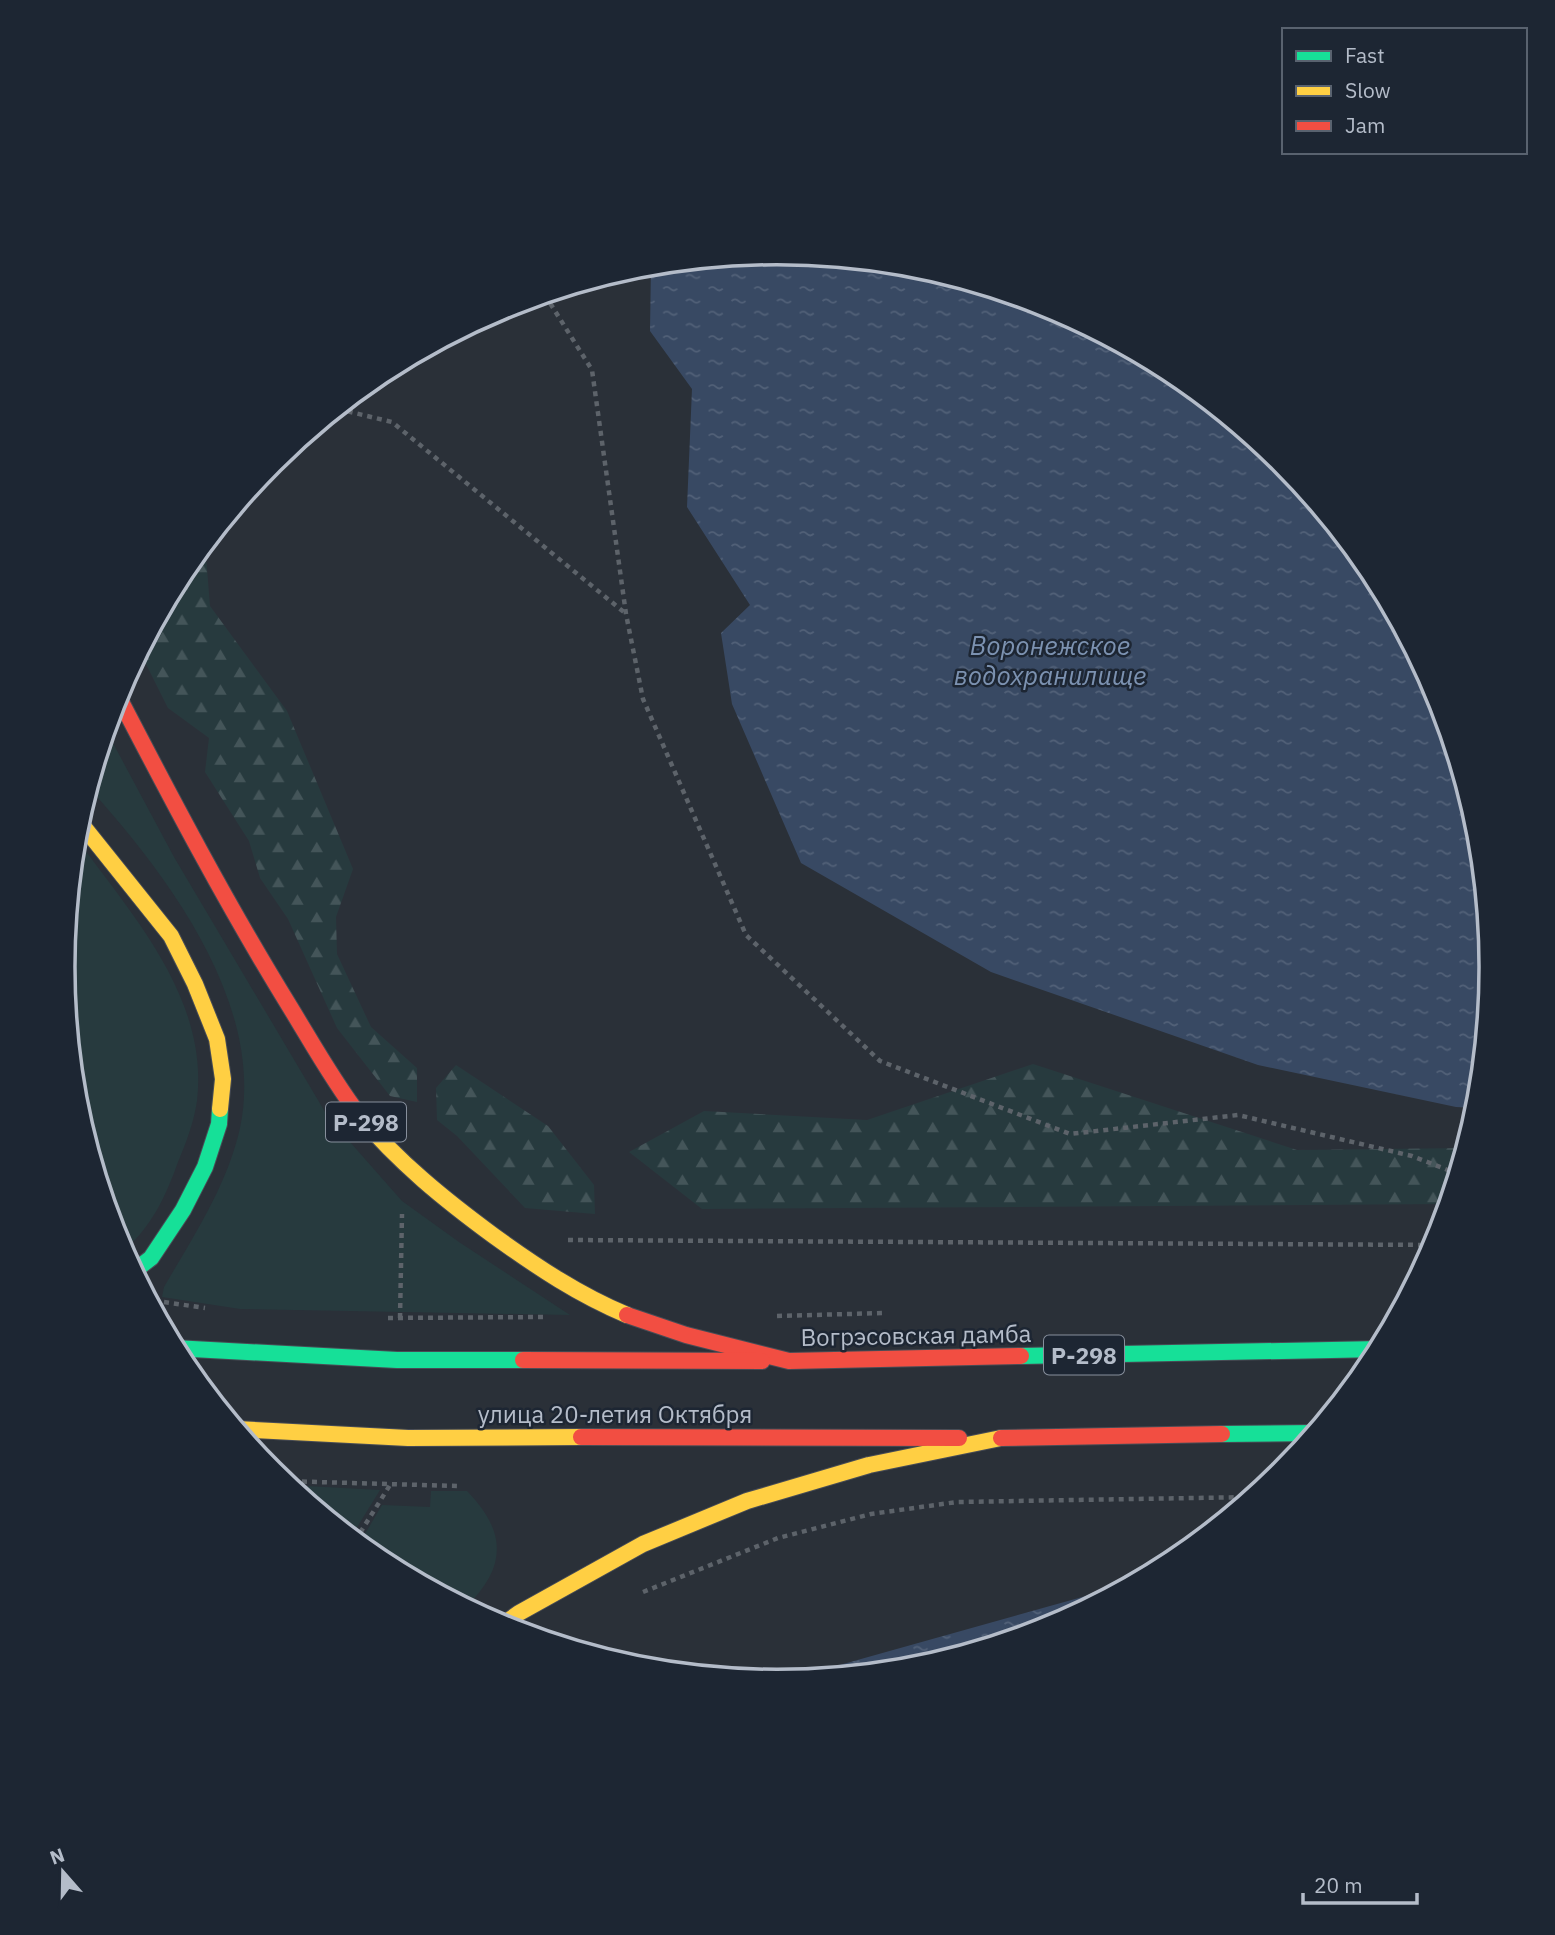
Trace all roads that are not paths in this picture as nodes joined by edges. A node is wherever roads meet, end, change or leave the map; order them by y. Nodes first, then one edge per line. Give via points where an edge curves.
1 (125, 710) edge
2 (89, 833) edge
3 (142, 1265) edge
4 (188, 1349) edge
5 (1367, 1349) edge
6 (789, 1360) junction
7 (249, 1430) edge
8 (1303, 1433) edge
9 (994, 1438) junction
10 (513, 1617) edge

1 - 6 main road, Р-298 via 264,967 336,1082 387,1146 448,1202 586,1296 704,1340
2 - 3 main road via 172,936 217,1039 223,1079 219,1124 205,1167 183,1210
4 - 6 main road via 397,1360
5 - 6 main road, Вогрэсовская дамба / Р-298
7 - 9 main road, улица 20-летия Октября via 408,1438
8 - 9 main road
9 - 10 main road via 869,1465 747,1501 643,1544

